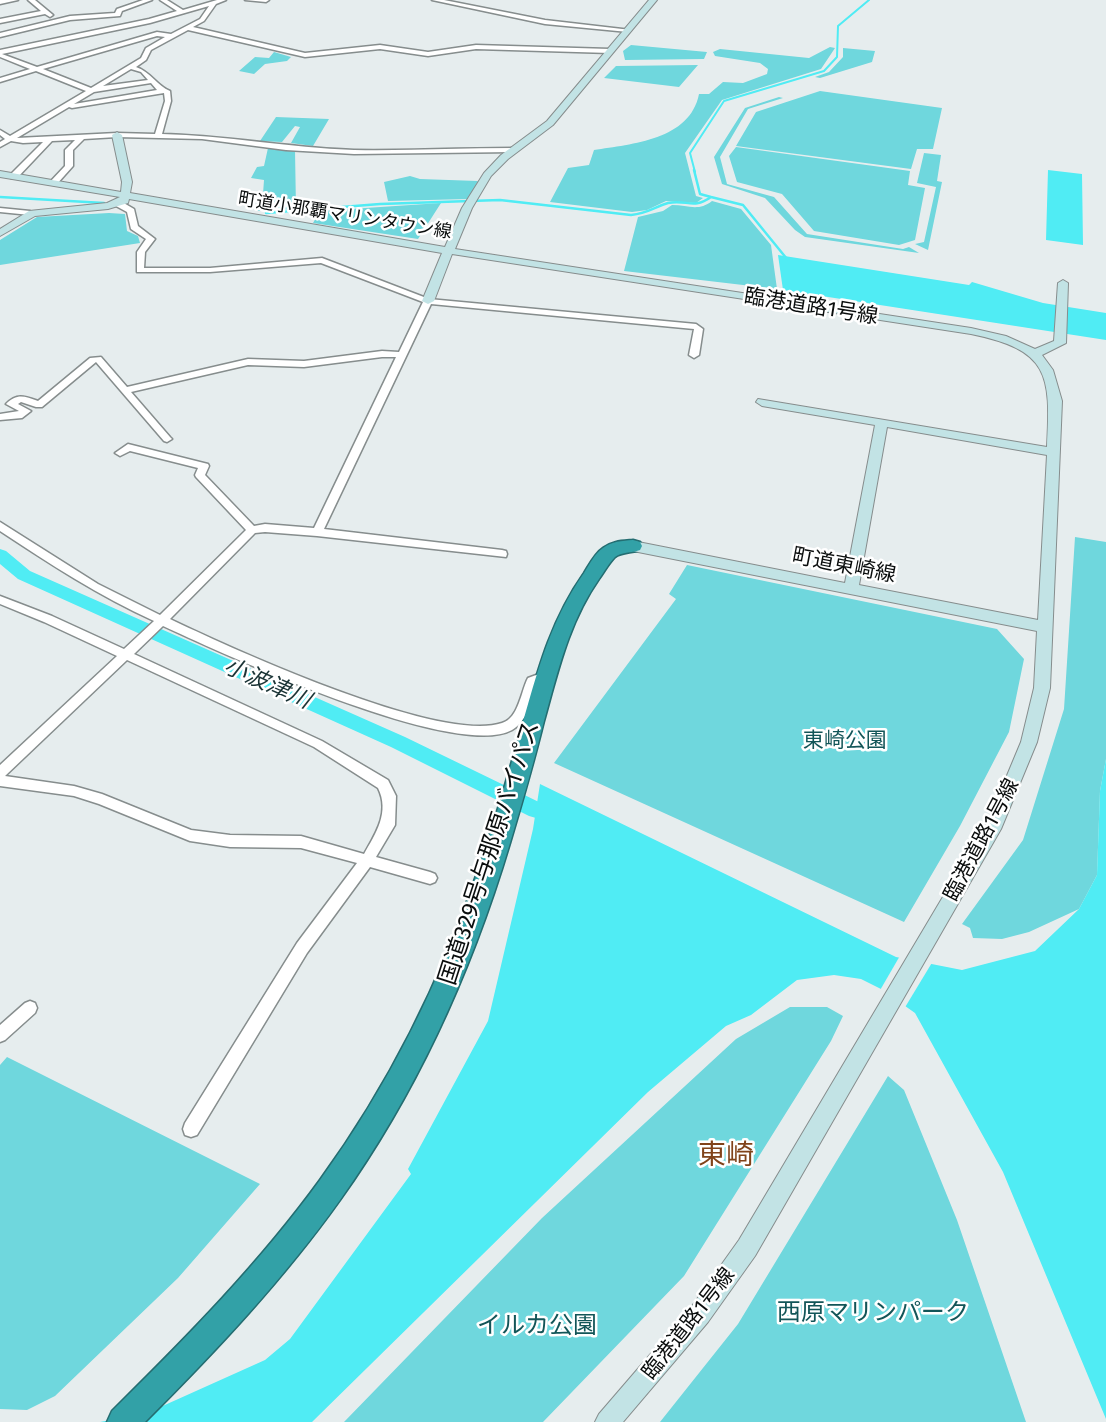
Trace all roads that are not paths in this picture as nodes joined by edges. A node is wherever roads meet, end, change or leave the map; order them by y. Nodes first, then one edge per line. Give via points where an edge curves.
1 (15, 0) edge
2 (31, 0) edge
3 (149, 0) edge
4 (163, 0) edge
5 (223, 0) edge
6 (248, 0) edge
7 (266, 0) edge
8 (435, 0) edge
9 (653, 0) edge
10 (0, 2) edge
11 (214, 3) junction
12 (37, 5) junction
13 (182, 12) junction
14 (0, 13) edge
15 (49, 14) junction
16 (70, 18) junction
17 (0, 21) edge
18 (0, 27) edge
19 (187, 28) junction
20 (628, 30) junction
21 (0, 35) edge
22 (171, 36) junction
23 (610, 51) junction
24 (0, 53) edge
25 (131, 67) junction
26 (36, 70) junction
27 (0, 80) edge
28 (154, 81) junction
29 (91, 90) junction
30 (162, 91) junction
31 (62, 109) junction
32 (0, 132) edge
33 (117, 135) junction
34 (158, 135) junction
35 (81, 138) junction
36 (10, 139) junction
37 (49, 140) junction
38 (0, 145) edge
39 (514, 150) junction
40 (0, 174) edge
41 (14, 176) junction
42 (53, 183) junction
43 (123, 200) junction
44 (0, 210) edge
45 (30, 213) junction
46 (0, 233) edge
47 (450, 251) junction
48 (1063, 283) dead end
49 (685, 287) joint
50 (428, 301) junction
51 (1034, 354) junction
52 (402, 355) junction
53 (694, 355) dead end
54 (126, 390) junction
55 (762, 402) dead end
56 (0, 417) edge
57 (882, 423) junction
58 (167, 439) dead end
59 (1054, 452) junction
60 (120, 453) dead end
61 (0, 526) edge
62 (253, 530) junction
63 (317, 532) junction
64 (633, 546) joint
65 (502, 554) dead end
66 (851, 589) junction
67 (0, 600) edge
68 (160, 622) junction
69 (1046, 627) junction
70 (128, 652) junction
71 (547, 674) junction
72 (0, 774) edge
73 (0, 781) edge
74 (366, 862) junction
75 (430, 878) dead end
76 (30, 1007) dead end
77 (0, 1035) edge
78 (191, 1129) dead end
79 (123, 1422) edge
80 (607, 1422) edge

1 - 10 street
2 - 12 street
3 - 16 street via 119,10 118,15
4 - 13 street
5 - 11 street
6 - 7 street
8 - 20 street via 535,20
9 - 20 street
11 - 13 street
11 - 19 street via 202,20
12 - 14 street
12 - 15 street
13 - 24 street
15 - 16 street
15 - 17 street
15 - 18 street
16 - 21 street
19 - 22 street
19 - 23 street via 305,55 380,47 428,54 476,47
20 - 23 street
22 - 25 street via 148,49 144,59
22 - 26 street via 158,34
23 - 39 street via 542,132
24 - 26 street
25 - 28 street
25 - 29 street
26 - 27 street
26 - 29 street
28 - 29 street
28 - 30 street
29 - 31 street
30 - 31 street
30 - 34 street via 167,91 168,101
31 - 36 street
32 - 36 street
33 - 34 street
33 - 35 street
33 - 43 street via 127,182
34 - 39 street via 354,152
35 - 37 street
35 - 42 street via 69,150 69,166
36 - 37 street
36 - 38 street
37 - 41 street
39 - 47 street via 498,162 472,201
40 - 41 street, 町道小那覇マリンタウン線
41 - 42 street, 町道小那覇マリンタウン線
42 - 43 street, 町道小那覇マリンタウン線
43 - 45 street
43 - 47 street, 町道小那覇マリンタウン線
43 - 50 street via 134,226 151,239 141,253 141,270 210,270 322,260
44 - 45 street
45 - 46 street
47 - 49 street, 町道小那覇マリンタウン線
47 - 50 street
48 - 51 street via 1060,343
49 - 51 street, 臨港道路1号線 via 984,334
50 - 52 street
50 - 53 street via 696,327
51 - 59 street, 臨港道路1号線 via 1054,380
52 - 54 street via 304,364 248,362
52 - 63 street
54 - 56 street via 98,359 93,360 38,405 20,398 11,404 26,411
54 - 58 street
55 - 57 street
57 - 59 street
57 - 66 street
59 - 69 street, 臨港道路1号線
60 - 62 street via 128,447 204,466 200,475
61 - 68 street
62 - 63 street
62 - 68 street
63 - 65 street
64 - 66 street, 町道東崎線
64 - 71 highway, 国道329号与那原バイパス via 608,553 589,579 564,623
66 - 69 street, 町道東崎線
67 - 70 street
68 - 70 street
68 - 71 street via 355,703 482,732 508,726 518,717 532,681
69 - 80 street, 臨港道路1号線 via 1037,714 1020,769 995,824 726,1280
70 - 72 street
70 - 74 street via 318,744 383,784 389,796 388,825
71 - 79 highway, 国道329号与那原バイパス via 505,822 446,990 417,1053 378,1121 298,1235 186,1360
73 - 74 street via 93,796 190,835 301,842
74 - 75 street
74 - 78 street via 302,948
76 - 77 street

